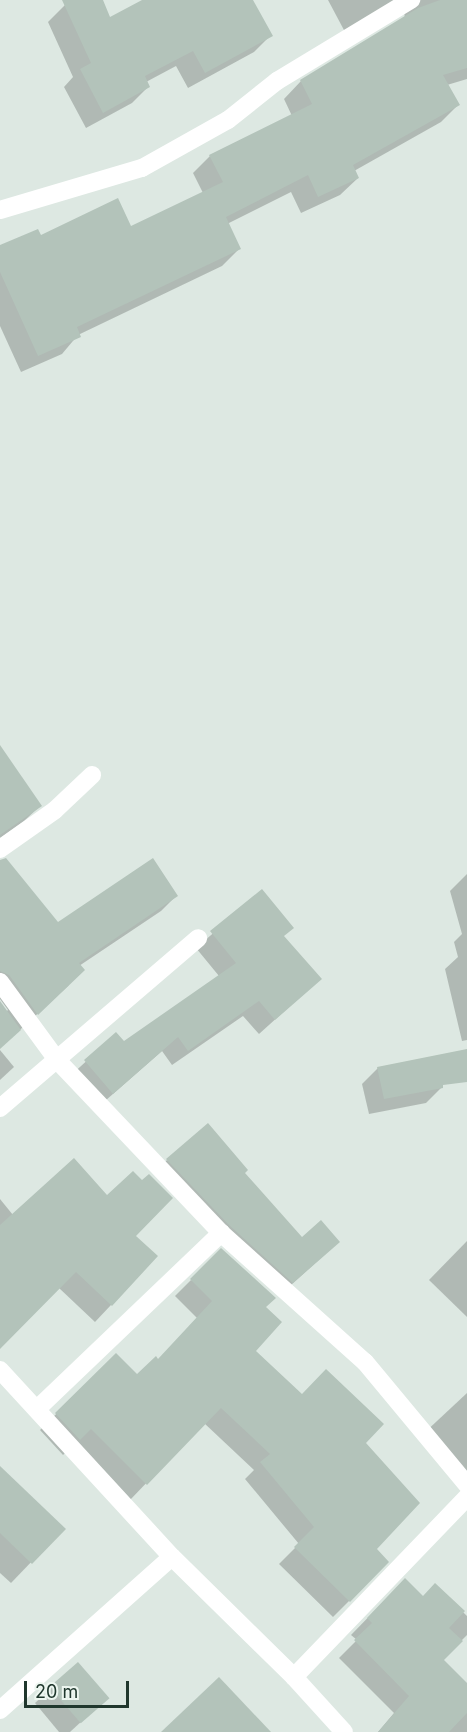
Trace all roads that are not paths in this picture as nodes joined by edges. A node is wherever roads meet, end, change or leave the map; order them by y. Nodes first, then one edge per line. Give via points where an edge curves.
1 (411, 0) edge
2 (0, 210) edge
3 (92, 775) dead end
4 (0, 849) edge
5 (198, 938) dead end
6 (0, 982) edge
7 (57, 1060) junction
8 (0, 1108) edge
9 (221, 1233) junction
10 (0, 1370) edge
11 (38, 1409) junction
12 (467, 1485) edge
13 (467, 1497) edge
14 (172, 1557) junction
15 (294, 1677) junction
16 (0, 1710) edge
17 (344, 1732) edge

1 - 2 street via 277,81 228,120 142,168
3 - 4 street via 55,810
5 - 7 street
6 - 7 street
7 - 8 street
7 - 9 street
9 - 11 street
9 - 12 street via 365,1362
10 - 11 street
11 - 14 street
13 - 15 street
14 - 15 street
14 - 16 street
15 - 17 street

